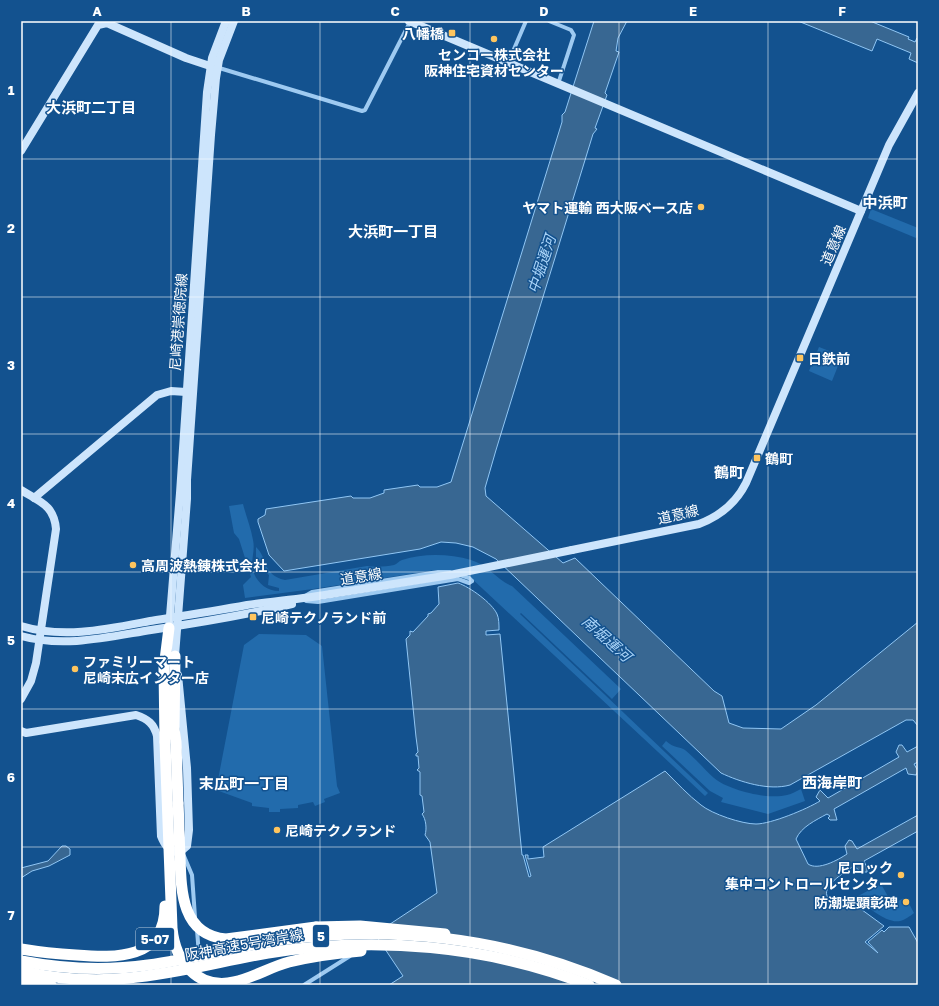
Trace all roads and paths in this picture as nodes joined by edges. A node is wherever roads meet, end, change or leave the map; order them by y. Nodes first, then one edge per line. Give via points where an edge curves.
1 (226, 21) edge
2 (234, 21) edge
3 (409, 21) edge
4 (526, 21) edge
5 (549, 21) edge
6 (101, 22) edge
7 (508, 63) junction
8 (214, 67) junction
9 (558, 84) junction
10 (918, 93) edge
11 (21, 151) edge
12 (861, 211) junction
13 (186, 392) junction
14 (21, 490) edge
15 (34, 498) junction
16 (298, 600) junction
17 (173, 622) junction
18 (21, 626) edge
19 (41, 631) junction
20 (21, 636) edge
21 (40, 640) junction
22 (175, 656) junction
23 (21, 699) edge
24 (21, 731) edge
25 (171, 742) junction
26 (167, 801) junction
27 (182, 851) junction
28 (372, 942) dead end
29 (498, 946) junction
30 (21, 949) edge
31 (452, 950) junction
32 (21, 961) edge
33 (21, 971) edge
34 (21, 980) edge
35 (51, 985) edge
36 (139, 985) edge
37 (202, 985) edge
38 (304, 985) edge
39 (588, 985) edge
40 (616, 985) edge

1 - 8 street, 尼崎港崇徳院線 via 218,40
2 - 8 street, 尼崎港崇徳院線
3 - 7 street
3 - 8 street via 365,110 362,111
4 - 7 street
5 - 9 street via 571,30 574,35
6 - 8 street
6 - 11 street
7 - 9 street
8 - 13 street, 尼崎港崇徳院線 via 205,117
8 - 17 street, 尼崎港崇徳院線 via 187,500
9 - 12 street
10 - 12 street, 道意線 via 889,145
12 - 16 street, 道意線, bridge via 746,483 740,495 716,516 699,524 450,575
13 - 15 street via 171,391 157,395
13 - 17 street, 尼崎港崇徳院線
14 - 15 street
15 - 19 street via 53,513 56,529
16 - 16 street via 312,592 438,572 451,572 472,581 469,583 458,579 318,602
16 - 17 street, 道意線 via 292,604 252,613
17 - 19 street via 86,632
17 - 21 street via 81,641
17 - 22 street
17 - 25 highway, 5-07 via 164,668
18 - 19 street
19 - 21 street
20 - 21 street
21 - 23 street via 33,674
22 - 25 highway, 5-07 via 174,729
22 - 27 street via 181,688 187,768 189,841
24 - 27 street via 26,733 136,715 148,720 157,736 161,836 171,850 177,853
25 - 26 highway, 5-07, bridge
25 - 29 highway, 5-07, bridge via 182,895 189,916 203,931 217,938 231,939 316,927 360,926 448,934
25 - 36 highway, 5-07, bridge via 179,936 175,952 163,971 150,981
26 - 30 highway, 5-07, bridge via 165,915 160,932 153,942 136,953 121,957
26 - 31 highway, 5-07, bridge via 174,945 184,964 204,979 219,983 235,982 288,962 329,954 377,950
27 - 37 street via 192,875
28 - 38 street
29 - 32 highway, 阪神高速5号湾岸線 / 5, bridge via 429,936 355,934 280,940 167,962 127,967 69,968
29 - 40 highway, 阪神高速5号湾岸線 / 5, bridge via 557,962
31 - 33 highway, 阪神高速5号湾岸線 / 5, bridge via 379,944 315,947 128,978 67,978
31 - 39 highway, 阪神高速5号湾岸線 / 5, bridge via 528,964
34 - 35 highway

